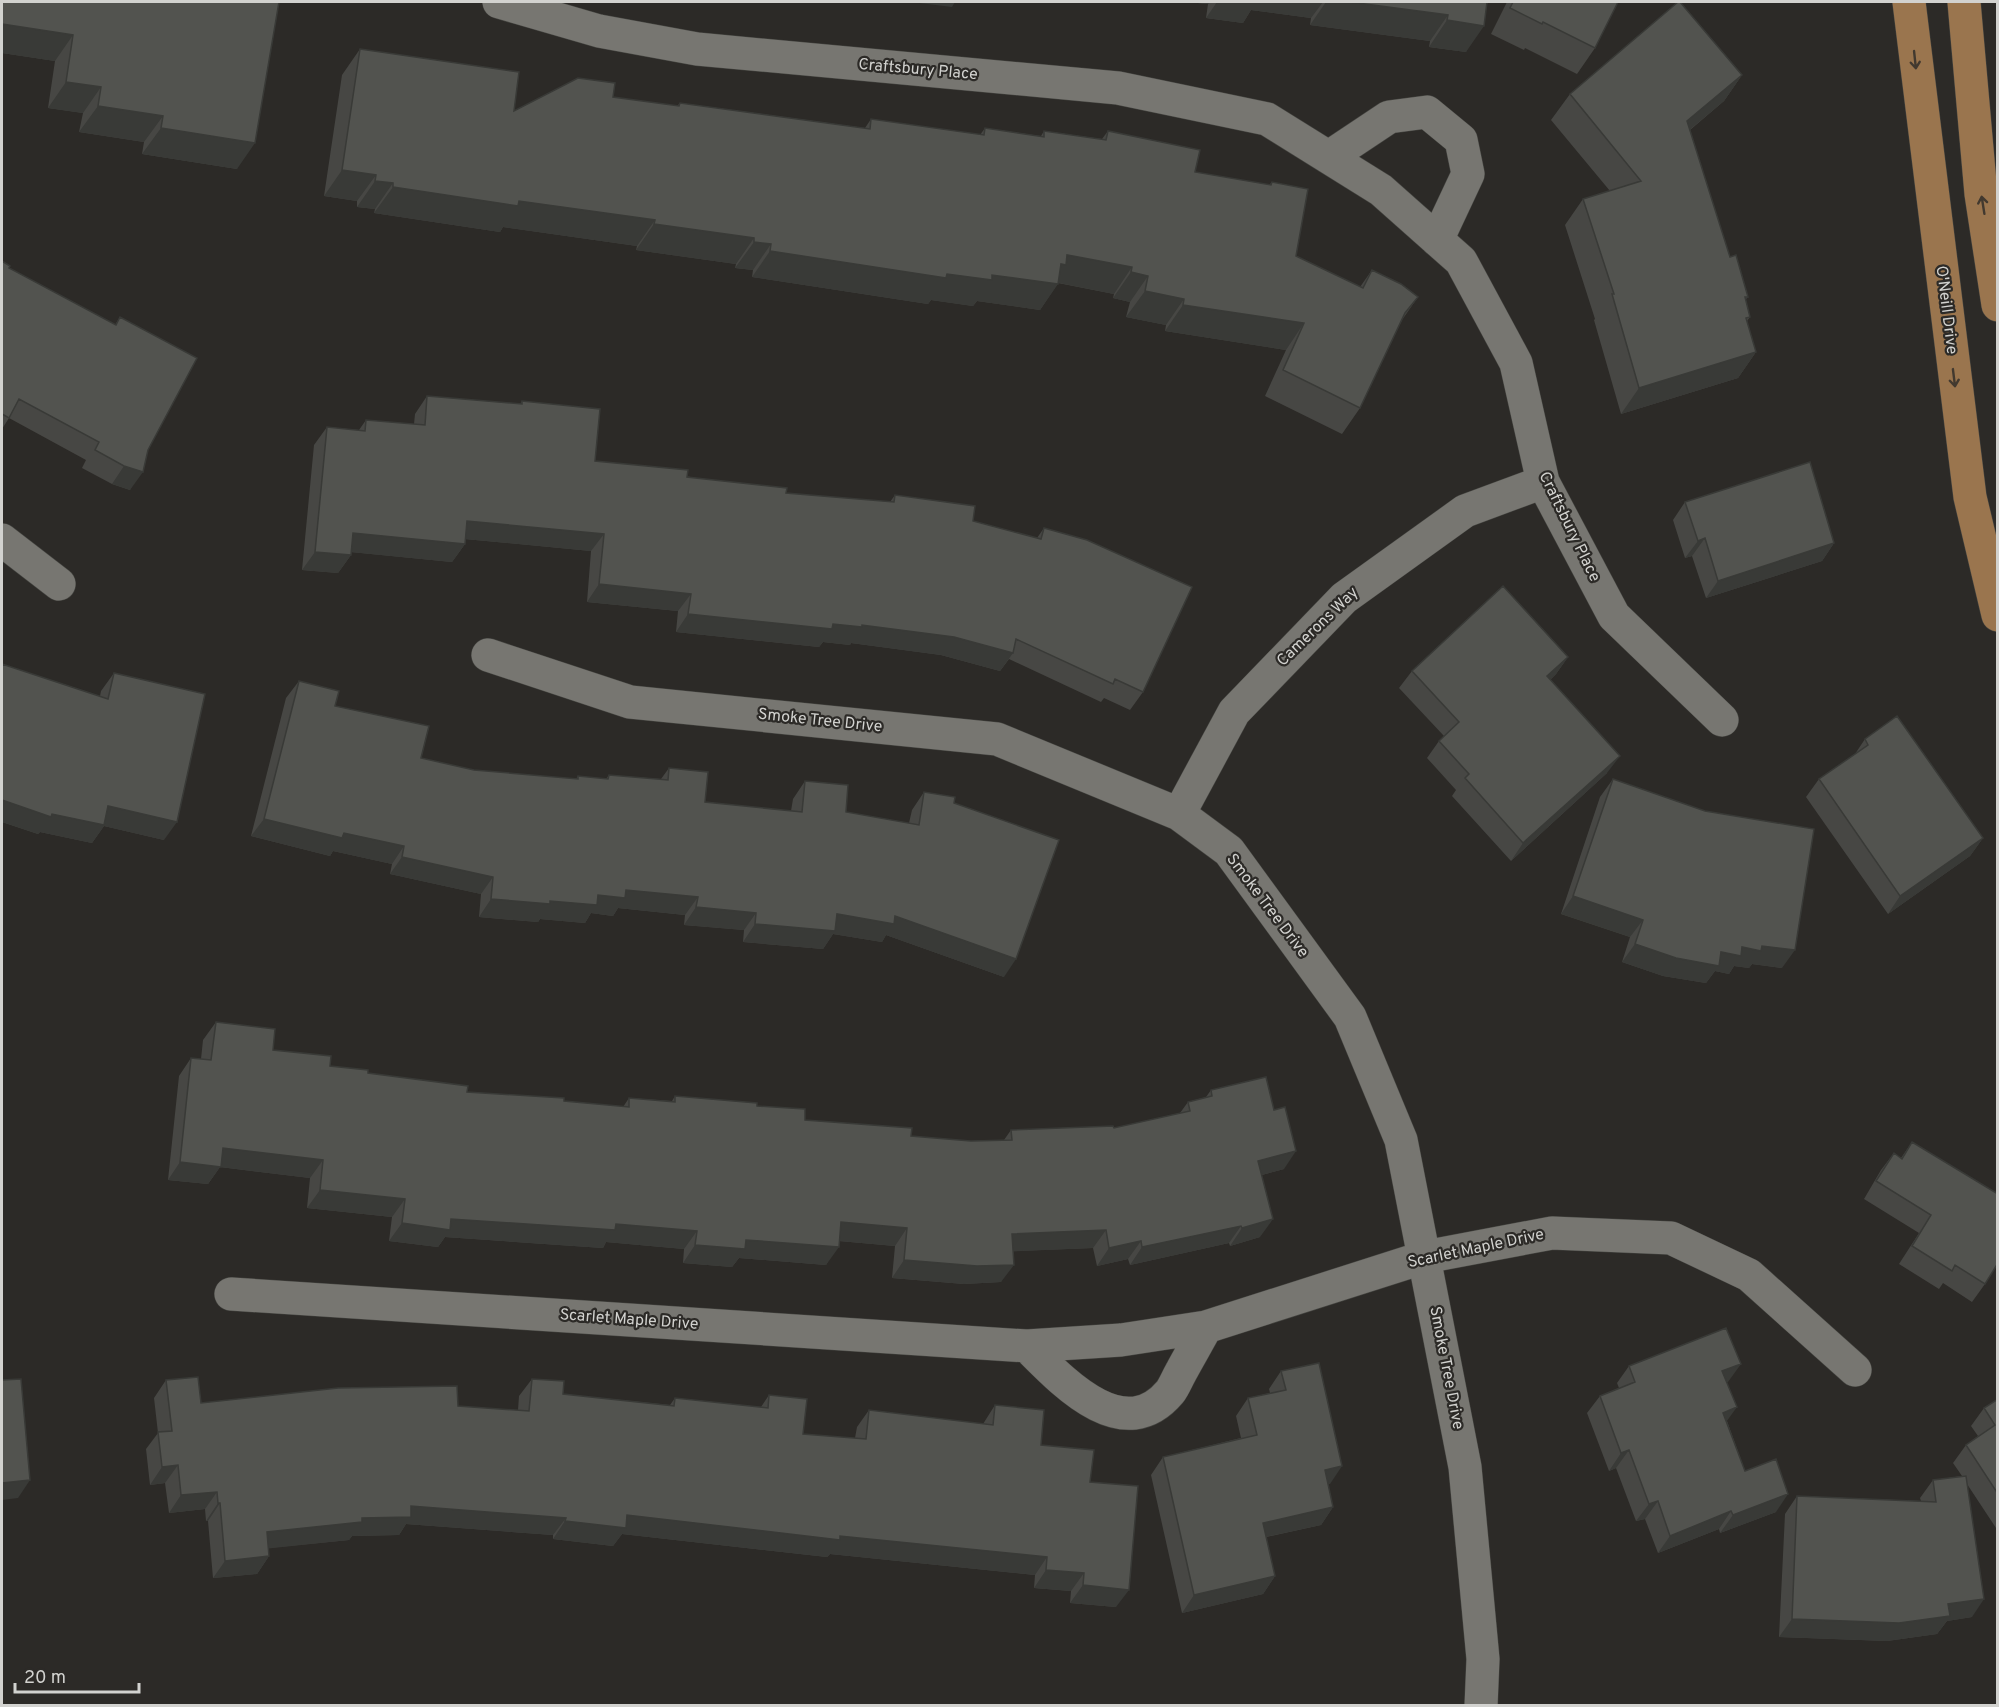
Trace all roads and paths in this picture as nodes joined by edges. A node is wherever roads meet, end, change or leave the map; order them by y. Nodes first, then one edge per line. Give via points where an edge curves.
1 (499, 2) edge
2 (1909, 2) edge
3 (1964, 2) edge
4 (1329, 157) junction
5 (1437, 240) junction
6 (1998, 305) edge
7 (1543, 482) junction
8 (2, 540) edge
9 (59, 584) dead end
10 (1998, 615) edge
11 (488, 655) dead end
12 (1722, 720) dead end
13 (1179, 814) junction
14 (1425, 1257) junction
15 (231, 1294) dead end
16 (1206, 1328) junction
17 (1027, 1346) junction
18 (1855, 1370) dead end
19 (1481, 1706) edge

1 - 4 street, Craftsbury Place via 599,32 697,49 1118,88 1267,119
2 -> 10 main road, O'Neill Drive via 1970,497
6 -> 3 main road via 1981,194
4 - 5 street, Craftsbury Place via 1381,190
4 - 5 street via 1389,117 1427,112 1461,140 1468,174
5 - 7 street, Craftsbury Place via 1461,261 1516,363
7 - 12 street, Craftsbury Place via 1614,616
7 - 13 street, Camerons Way via 1465,511 1344,598 1234,712
8 - 9 street
11 - 13 street, Smoke Tree Drive via 630,702 997,739
13 - 14 street, Smoke Tree Drive via 1229,851 1350,1017 1401,1140
14 - 16 street, Scarlet Maple Drive
14 - 18 street, Scarlet Maple Drive via 1552,1233 1671,1238 1749,1275
14 - 19 street, Smoke Tree Drive via 1464,1467 1483,1659
15 - 17 street, Scarlet Maple Drive
16 - 17 street, Scarlet Maple Drive via 1121,1340
16 - 17 street via 1170,1392 1154,1406 1136,1413 1117,1413 1077,1393

